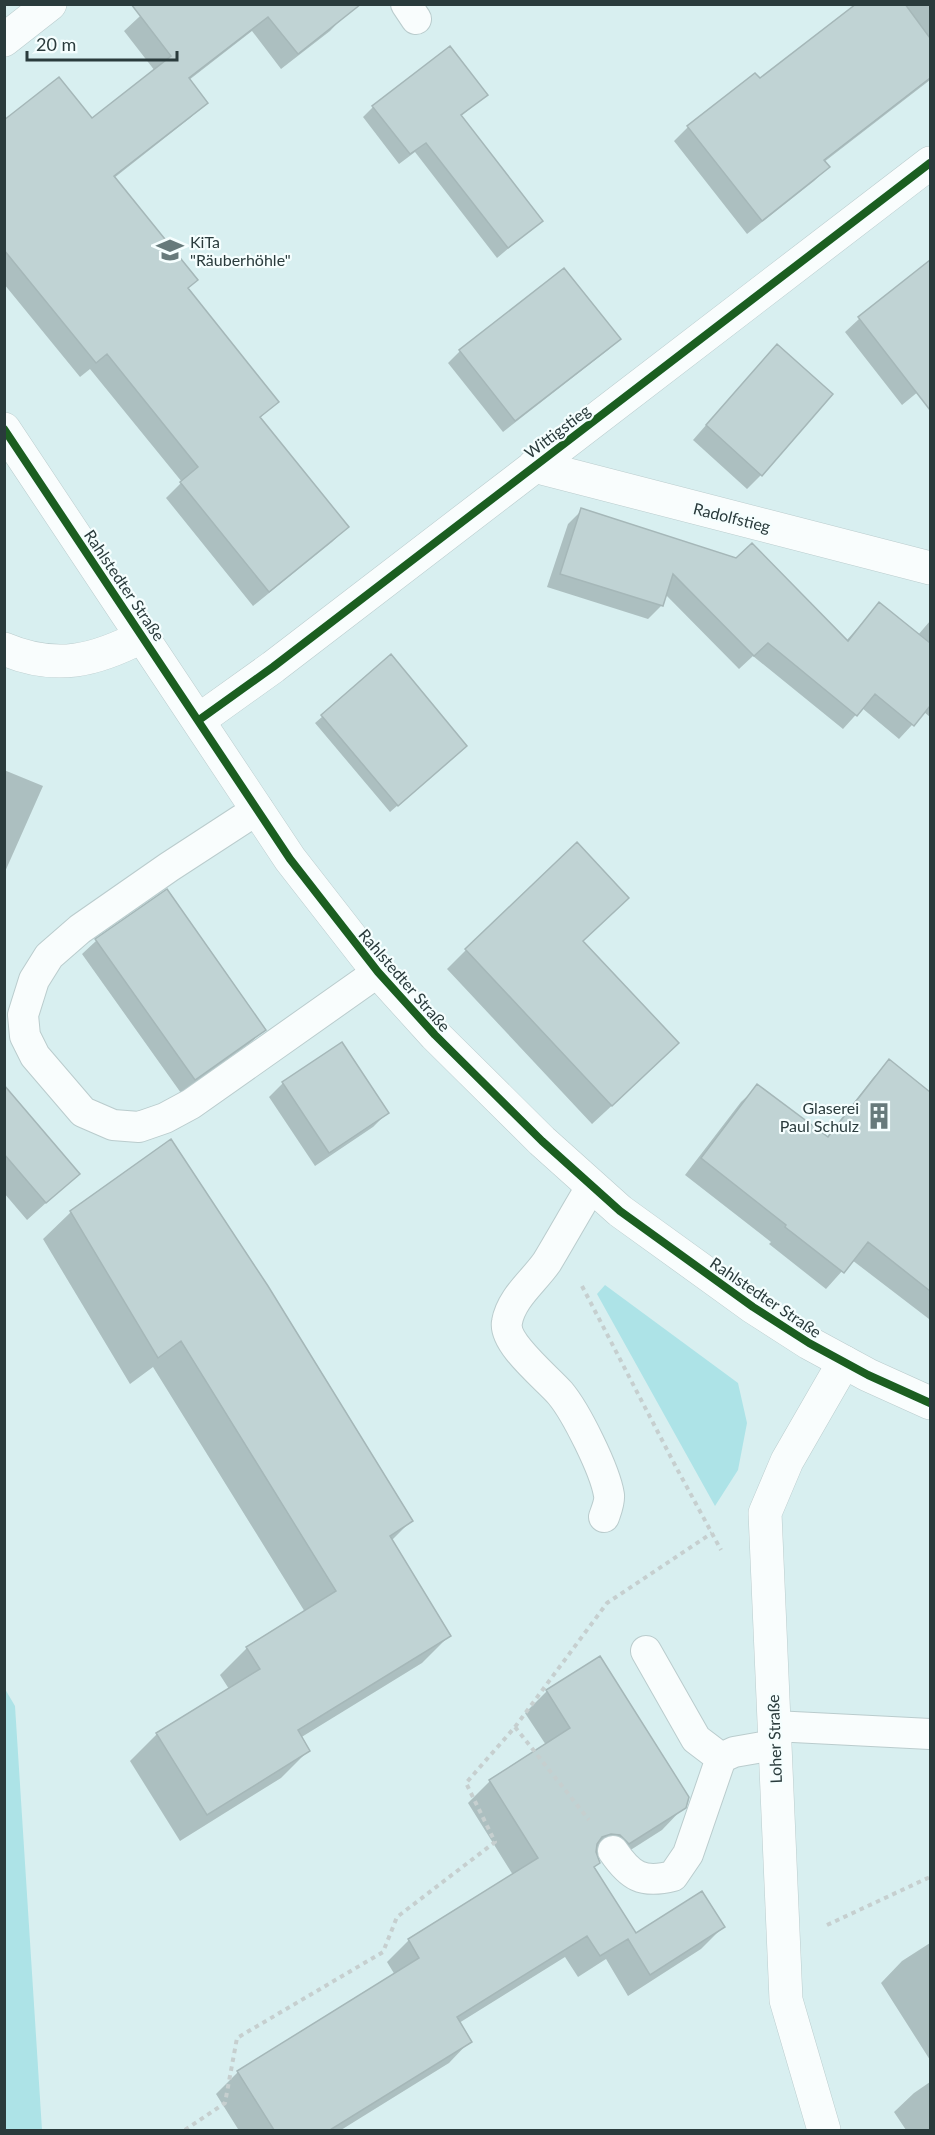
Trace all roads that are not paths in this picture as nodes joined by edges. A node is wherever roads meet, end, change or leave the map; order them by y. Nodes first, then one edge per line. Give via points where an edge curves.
1 (50, 4) edge
2 (4, 40) edge
3 (930, 163) edge
4 (4, 429) edge
5 (534, 465) junction
6 (930, 568) edge
7 (142, 636) junction
8 (4, 649) edge
9 (199, 720) junction
10 (258, 809) junction
11 (378, 972) junction
12 (591, 1187) junction
13 (844, 1362) junction
14 (930, 1402) edge
15 (604, 1517) dead end
16 (646, 1651) dead end
17 (930, 1734) edge
18 (774, 1736) junction
19 (721, 1758) junction
20 (613, 1851) road end
21 (824, 2130) edge

1 - 2 street
3 - 5 street, Wittigstieg
4 - 7 street, Rahlstedter Straße
5 - 6 street, Radolfstieg
5 - 9 street, Wittigstieg
7 - 8 street via 107,653 77,661 22,657
7 - 9 street, Rahlstedter Straße
9 - 10 street, Rahlstedter Straße
10 - 11 street, Rahlstedter Straße via 308,883
10 - 11 lane via 80,929 50,956 34,980 23,1015 26,1036 35,1056 83,1112 113,1125 139,1127 191,1104
11 - 12 street, Rahlstedter Straße via 452,1052
12 - 13 street, Rahlstedter Straße via 753,1307
12 - 15 lane via 546,1263 517,1299 506,1324 509,1338 577,1417 610,1497
13 - 14 street, Rahlstedter Straße
13 - 18 street, Loher Straße via 787,1461 765,1513
16 - 19 lane via 696,1739
17 - 18 lane
18 - 19 lane
18 - 21 street, Loher Straße via 786,2000
19 - 20 lane via 688,1854 673,1876 641,1879

